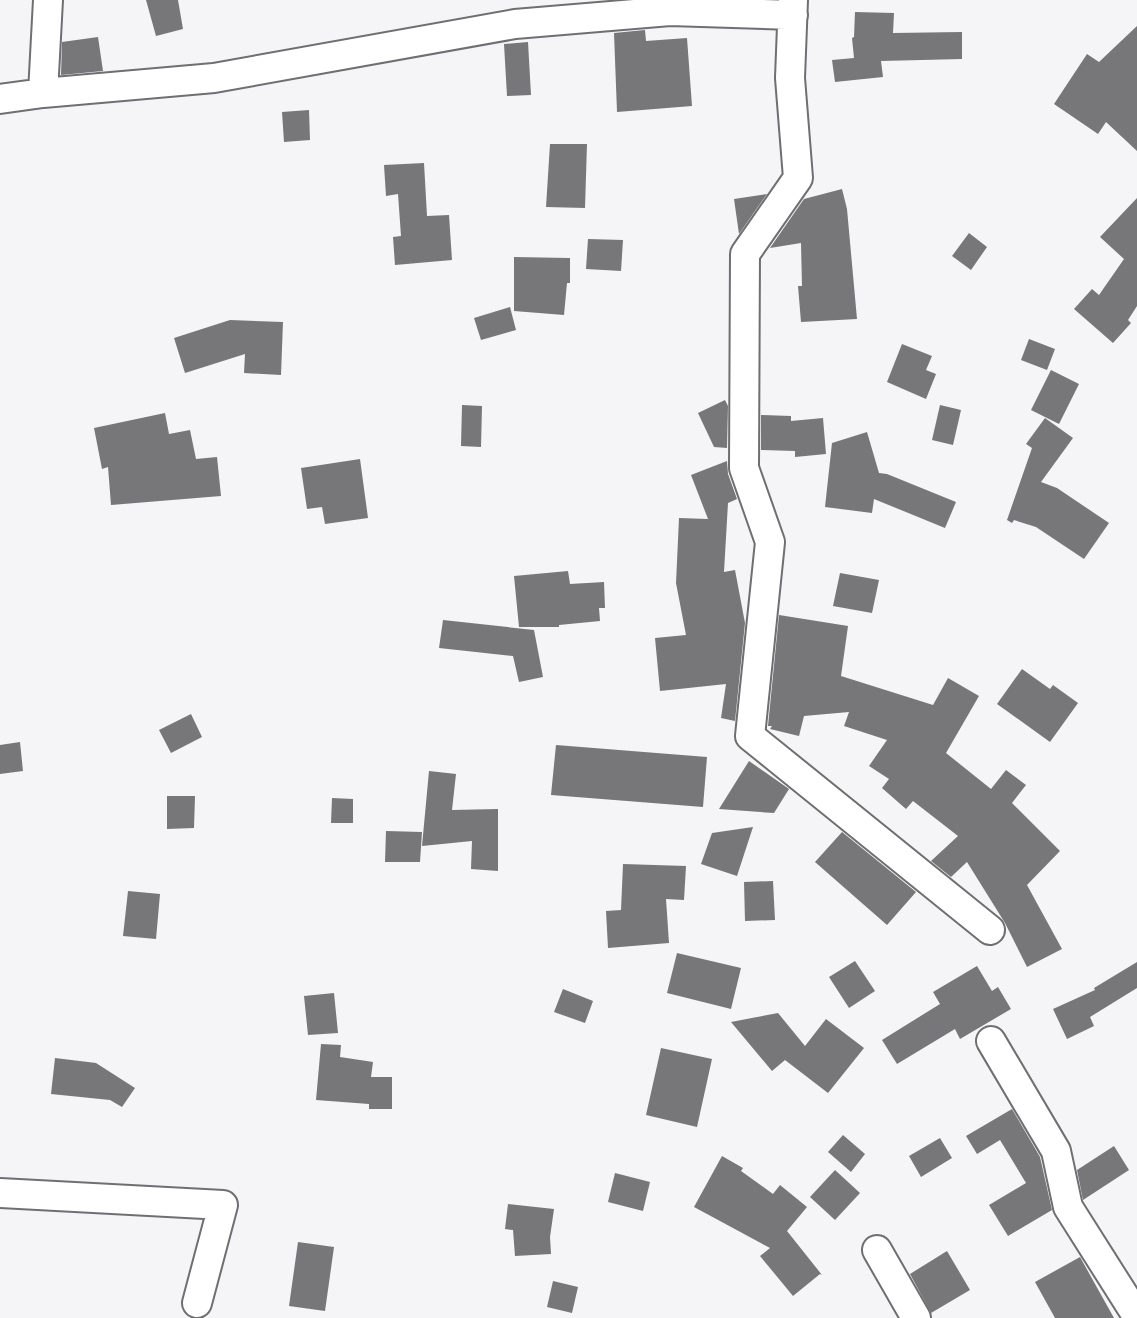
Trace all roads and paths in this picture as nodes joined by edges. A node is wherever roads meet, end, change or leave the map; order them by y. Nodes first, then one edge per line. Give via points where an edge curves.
1 (48, 0) edge
2 (793, 7) edge
3 (43, 93) junction
4 (0, 99) edge
5 (990, 930) dead end
6 (990, 1041) dead end
7 (0, 1193) edge
8 (877, 1250) dead end
9 (197, 1303) dead end
10 (1137, 1316) edge
11 (916, 1318) edge

1 - 3 street
2 - 3 street via 670,11 515,24 214,78
2 - 5 street via 790,78 798,178 745,254 744,468 770,542 750,736
3 - 4 street
6 - 10 street via 1056,1152 1068,1207
7 - 9 street via 223,1205
8 - 11 street

